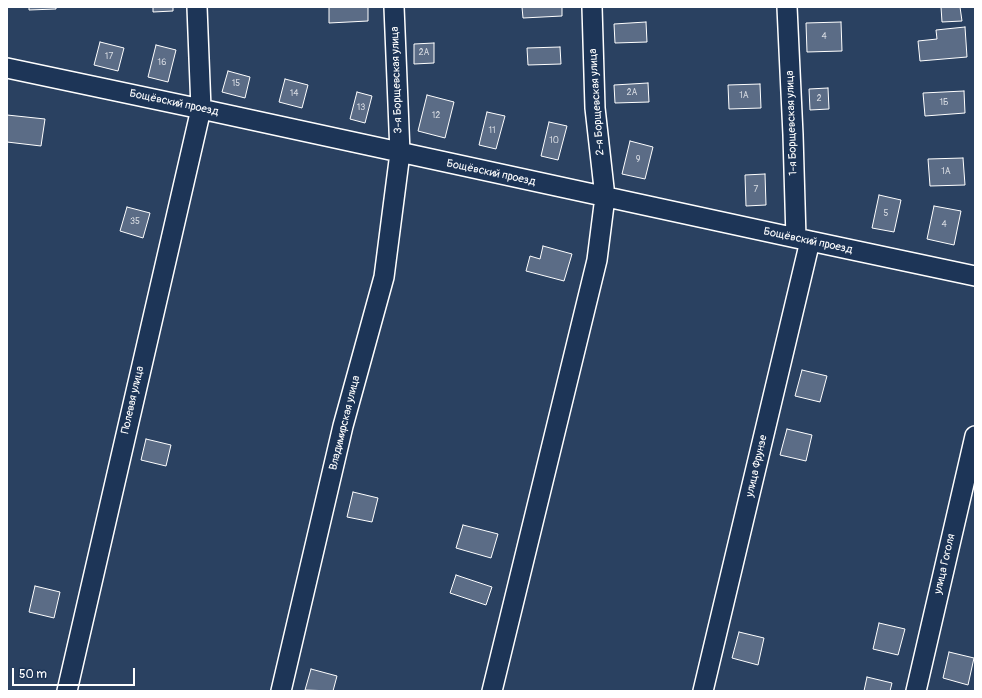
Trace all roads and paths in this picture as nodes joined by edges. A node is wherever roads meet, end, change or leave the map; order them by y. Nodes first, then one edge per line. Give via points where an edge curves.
1 (197, 7) edge
2 (394, 7) edge
3 (592, 7) edge
4 (787, 7) edge
5 (7, 68) edge
6 (201, 109) junction
7 (400, 153) junction
8 (605, 197) junction
9 (803, 240) junction
10 (975, 276) edge
11 (975, 436) edge
12 (67, 691) edge
13 (281, 691) edge
14 (492, 691) edge
15 (703, 691) edge
16 (916, 691) edge

1 - 6 street, Полевая улица
2 - 7 street, 3-я Борщевская улица
3 - 8 street, 2-я Борщевская улица via 596,108
4 - 9 street, 1-я Борщевская улица via 793,135
5 - 6 street, Бощёвский проезд
6 - 7 street, Бощёвский проезд
6 - 12 street, Полевая улица
7 - 8 street, Бощёвский проезд
7 - 13 street, Владимирская улица via 384,277 343,426
8 - 9 street, Бощёвский проезд
8 - 14 street, 2-я Борщевская улица via 597,260
9 - 10 street, Бощёвский проезд
9 - 15 street, улица Фрунзе
11 - 16 street, улица Гоголя

